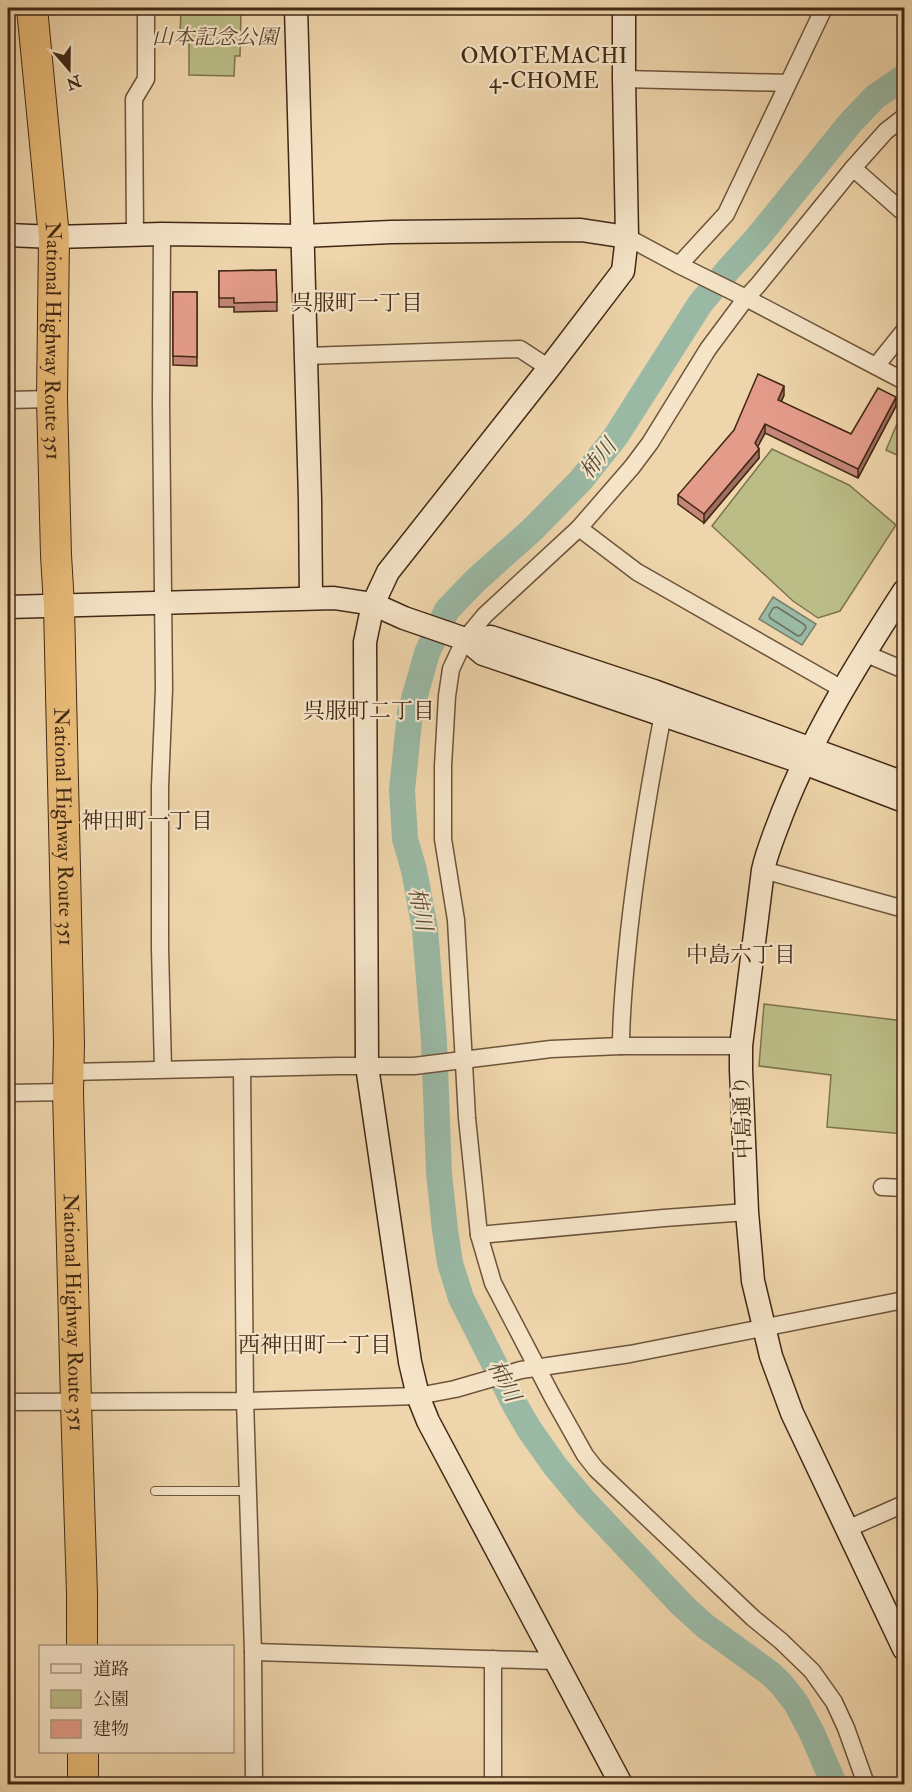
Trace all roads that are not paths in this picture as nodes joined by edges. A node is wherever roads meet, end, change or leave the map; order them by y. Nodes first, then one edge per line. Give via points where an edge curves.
1 (32, 8) edge
2 (146, 8) edge
3 (297, 8) edge
4 (624, 8) edge
5 (824, 8) edge
6 (624, 79) junction
7 (788, 83) junction
8 (904, 117) edge
9 (853, 168) junction
10 (904, 213) edge
11 (162, 234) junction
12 (8, 235) edge
13 (135, 235) junction
14 (302, 236) junction
15 (54, 237) junction
16 (627, 237) junction
17 (679, 265) junction
18 (739, 295) junction
19 (904, 331) edge
20 (306, 356) junction
21 (876, 366) junction
22 (549, 368) junction
23 (904, 381) edge
24 (52, 399) junction
25 (8, 400) edge
26 (579, 528) junction
27 (904, 591) edge
28 (311, 598) junction
29 (164, 604) junction
30 (372, 604) junction
31 (59, 606) junction
32 (8, 607) edge
33 (461, 638) junction
34 (864, 653) junction
35 (904, 670) edge
36 (842, 689) junction
37 (663, 714) junction
38 (807, 756) junction
39 (904, 783) edge
40 (904, 801) edge
41 (763, 870) junction
42 (904, 909) edge
43 (621, 1046) junction
44 (741, 1047) junction
45 (459, 1060) junction
46 (367, 1066) junction
47 (242, 1068) junction
48 (163, 1069) junction
49 (69, 1082) junction
50 (8, 1093) edge
51 (882, 1187) dead end
52 (904, 1188) edge
53 (747, 1212) junction
54 (479, 1235) junction
55 (904, 1300) edge
56 (763, 1328) junction
57 (538, 1368) junction
58 (417, 1396) junction
59 (76, 1401) junction
60 (245, 1401) junction
61 (8, 1402) edge
62 (155, 1491) dead end
63 (248, 1491) junction
64 (904, 1504) edge
65 (847, 1529) junction
66 (82, 1645) edge
67 (904, 1648) edge
68 (253, 1652) junction
69 (493, 1659) junction
70 (555, 1660) junction
71 (83, 1753) edge
72 (83, 1785) edge
73 (254, 1785) edge
74 (493, 1785) edge
75 (621, 1785) edge
76 (866, 1785) edge

1 - 15 highway, National Highway Route 351
2 - 13 street via 146,79 134,99
3 - 14 street
4 - 6 street
5 - 7 street
6 - 7 street
6 - 16 street
7 - 17 street via 726,214
8 - 9 street
9 - 10 street
9 - 18 street via 758,285
11 - 13 street
11 - 14 street
11 - 29 street
12 - 15 street
13 - 15 street
14 - 16 street via 581,230
14 - 20 street
15 - 24 highway, National Highway Route 351
16 - 17 street
16 - 22 street via 623,271
17 - 18 street
18 - 21 street
18 - 26 street via 650,444
19 - 21 street
20 - 22 street via 520,350
20 - 28 street
21 - 23 street
22 - 30 street via 388,572
24 - 25 street
24 - 31 highway, National Highway Route 351
26 - 33 street
26 - 36 street via 637,572
27 - 34 street, 中島通り
28 - 29 street
28 - 30 street
29 - 31 street
29 - 48 street via 160,787
30 - 33 street
30 - 46 street via 365,642
31 - 32 street
31 - 49 highway, National Highway Route 351
33 - 37 street via 483,654
33 - 38 street via 501,641 654,691
33 - 45 street via 447,696 443,766 443,839 456,920
34 - 35 street
34 - 36 street, 中島通り
36 - 38 street, 中島通り
37 - 38 street
37 - 43 street via 630,918
38 - 39 street
38 - 40 street
38 - 41 street, 中島通り
41 - 42 street
41 - 44 street, 中島通り
43 - 44 street
43 - 45 street via 551,1049
44 - 53 street, 中島通り
45 - 46 street via 414,1066
45 - 54 street
46 - 47 street
46 - 58 street
47 - 48 street
47 - 60 street
48 - 49 street
49 - 50 street
49 - 59 highway, National Highway Route 351
51 - 52 street
53 - 54 street
53 - 56 street, 中島通り via 753,1281
54 - 57 street via 493,1283
55 - 56 street
56 - 57 street
56 - 65 street, 中島通り via 792,1413
57 - 58 street
57 - 76 street via 596,1469 812,1671 834,1702
58 - 60 street
58 - 70 street
59 - 60 street
59 - 61 street
59 - 66 highway, National Highway Route 351
60 - 63 street
62 - 63 lane
63 - 68 street
64 - 65 street
65 - 67 street, 中島通り
68 - 69 street
68 - 73 street
69 - 70 street
69 - 74 street
70 - 75 street
71 - 72 highway

